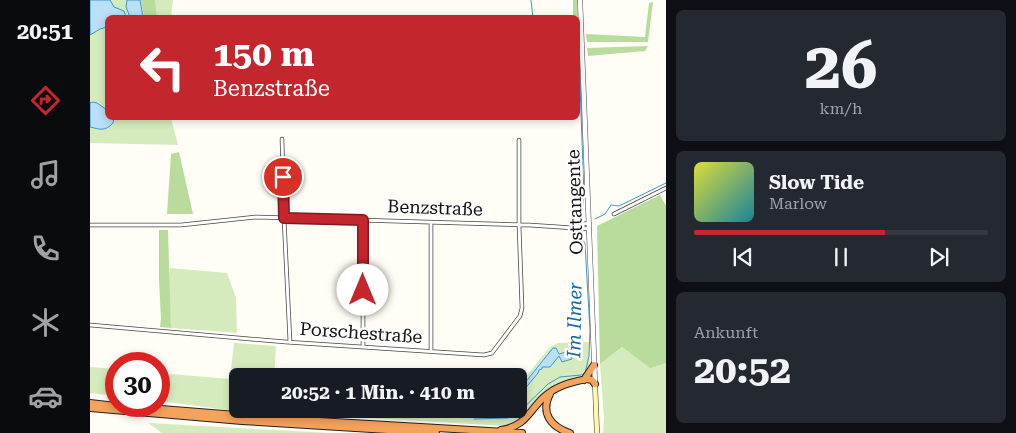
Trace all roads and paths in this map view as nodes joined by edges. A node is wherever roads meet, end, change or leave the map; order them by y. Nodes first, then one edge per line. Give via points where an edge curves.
1 (580, 0) edge
2 (282, 139) dead end
3 (519, 140) dead end
4 (666, 188) edge
5 (614, 214) dead end
6 (284, 218) junction
7 (363, 220) junction
8 (431, 223) junction
9 (90, 225) edge
10 (519, 225) junction
11 (589, 226) junction
12 (90, 325) edge
13 (290, 342) junction
14 (362, 347) junction
15 (431, 351) junction
16 (594, 365) junction
17 (584, 380) junction
18 (576, 382) junction
19 (595, 384) junction
20 (552, 391) junction
21 (90, 403) edge
22 (105, 405) edge
23 (90, 408) edge
24 (170, 410) edge
25 (490, 431) junction
26 (436, 433) edge
27 (522, 433) edge
28 (570, 433) edge
29 (597, 433) edge

1 - 11 street, Osttangente
2 - 6 street
3 - 10 street
4 - 5 street
6 - 7 street, Benzstraße
6 - 9 street, Benzstraße via 249,217 181,225
6 - 13 street
7 - 8 street, Benzstraße
7 - 14 street
8 - 10 street, Benzstraße
8 - 15 street
10 - 11 street, Benzstraße
10 - 15 street, Porschestraße via 520,316 489,354
11 - 16 street, Osttangente
12 - 13 street, Porschestraße
13 - 14 street, Porschestraße
14 - 15 street, Porschestraße
16 - 17 highway
16 - 19 street, Osttangente
17 - 18 highway
17 - 19 highway via 590,379
18 - 19 highway
18 - 20 highway
19 - 29 main road, Osttangente
20 - 25 highway via 520,424
20 - 28 highway via 546,404 546,415 554,426
21 - 22 highway
23 - 26 highway
24 - 25 highway
25 - 27 highway

